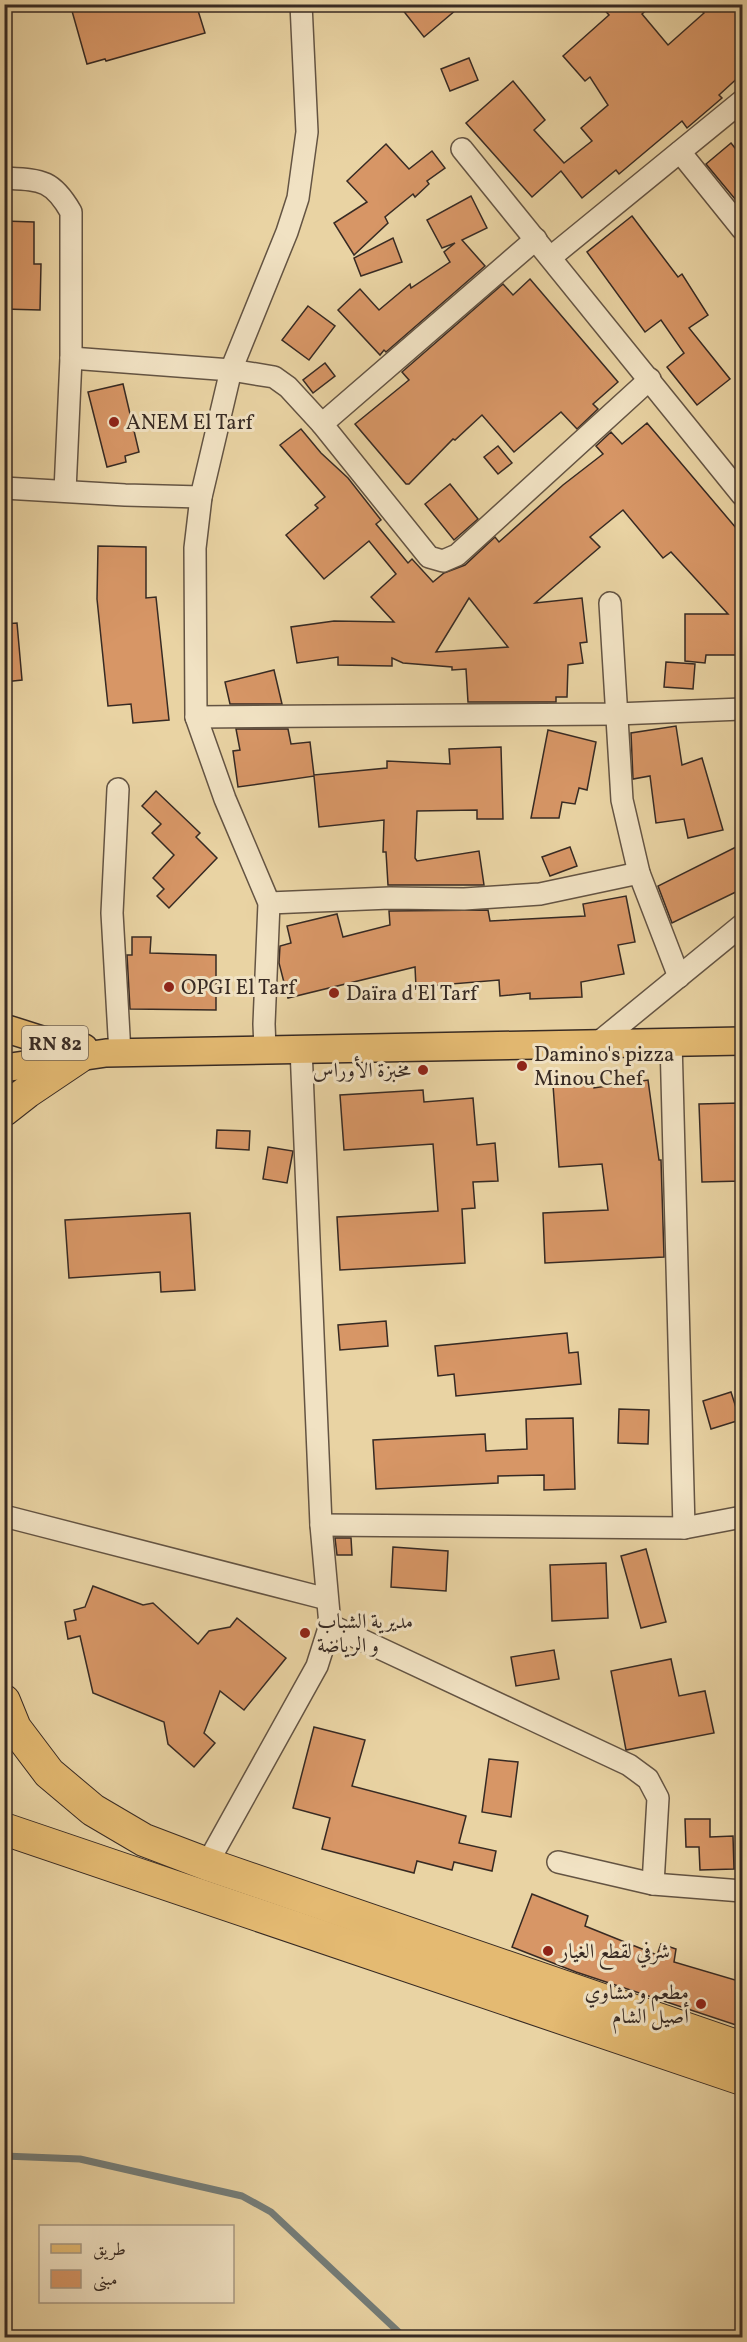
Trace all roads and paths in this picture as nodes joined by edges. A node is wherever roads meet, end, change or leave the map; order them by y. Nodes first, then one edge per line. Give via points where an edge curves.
1 (301, 4) edge
2 (742, 101) edge
3 (462, 148) dead end
4 (680, 152) junction
5 (4, 178) edge
6 (742, 229) edge
7 (536, 239) junction
8 (551, 257) junction
9 (71, 358) junction
10 (231, 370) junction
11 (650, 379) junction
12 (322, 424) junction
13 (4, 488) edge
14 (65, 491) junction
15 (742, 495) edge
16 (201, 497) junction
17 (609, 603) dead end
18 (742, 709) edge
19 (616, 714) junction
20 (196, 717) junction
21 (118, 789) dead end
22 (639, 873) junction
23 (269, 903) junction
24 (742, 925) edge
25 (679, 977) junction
26 (4, 1028) edge
27 (671, 1041) junction
28 (742, 1041) edge
29 (599, 1042) junction
30 (302, 1048) junction
31 (265, 1049) junction
32 (102, 1054) junction
33 (4, 1068) edge
34 (4, 1110) edge
35 (4, 1516) edge
36 (742, 1517) edge
37 (321, 1525) junction
38 (684, 1528) junction
39 (327, 1599) junction
40 (330, 1625) junction
41 (4, 1701) edge
42 (4, 1829) edge
43 (558, 1862) dead end
44 (207, 1864) junction
45 (653, 1884) junction
46 (742, 1891) edge
47 (742, 2048) edge
48 (742, 2079) edge

1 - 10 street via 307,132 298,198
2 - 4 street
3 - 7 street
4 - 6 street
4 - 8 street
5 - 9 street via 35,180 52,186 71,212
7 - 8 street
7 - 12 street
8 - 11 street
9 - 10 street
9 - 14 street
10 - 12 street via 274,376
10 - 16 street
11 - 12 street via 456,555 443,561 429,557
11 - 15 street
13 - 14 street
14 - 16 street
16 - 20 street via 195,549
17 - 19 street
18 - 19 street
19 - 20 street
19 - 22 street via 622,800
20 - 23 street
21 - 32 street
22 - 23 street via 540,894
22 - 25 street
23 - 31 street
24 - 25 street
25 - 29 street
26 - 32 main road, RN 82
27 - 28 main road, RN 82
27 - 29 main road, RN 82
27 - 38 street
29 - 30 main road, RN 82
30 - 31 main road, RN 82
30 - 37 street
31 - 32 main road, RN 82
32 - 33 main road, RN 82
32 - 34 highway via 27,1092
35 - 39 street
36 - 38 street
37 - 38 street
37 - 39 street
39 - 40 street
40 - 44 street via 317,1666
40 - 45 street via 629,1765 648,1779 658,1798
41 - 44 highway via 15,1728 49,1773 93,1810 144,1840
42 - 48 highway
43 - 45 street
44 - 47 highway
45 - 46 street

